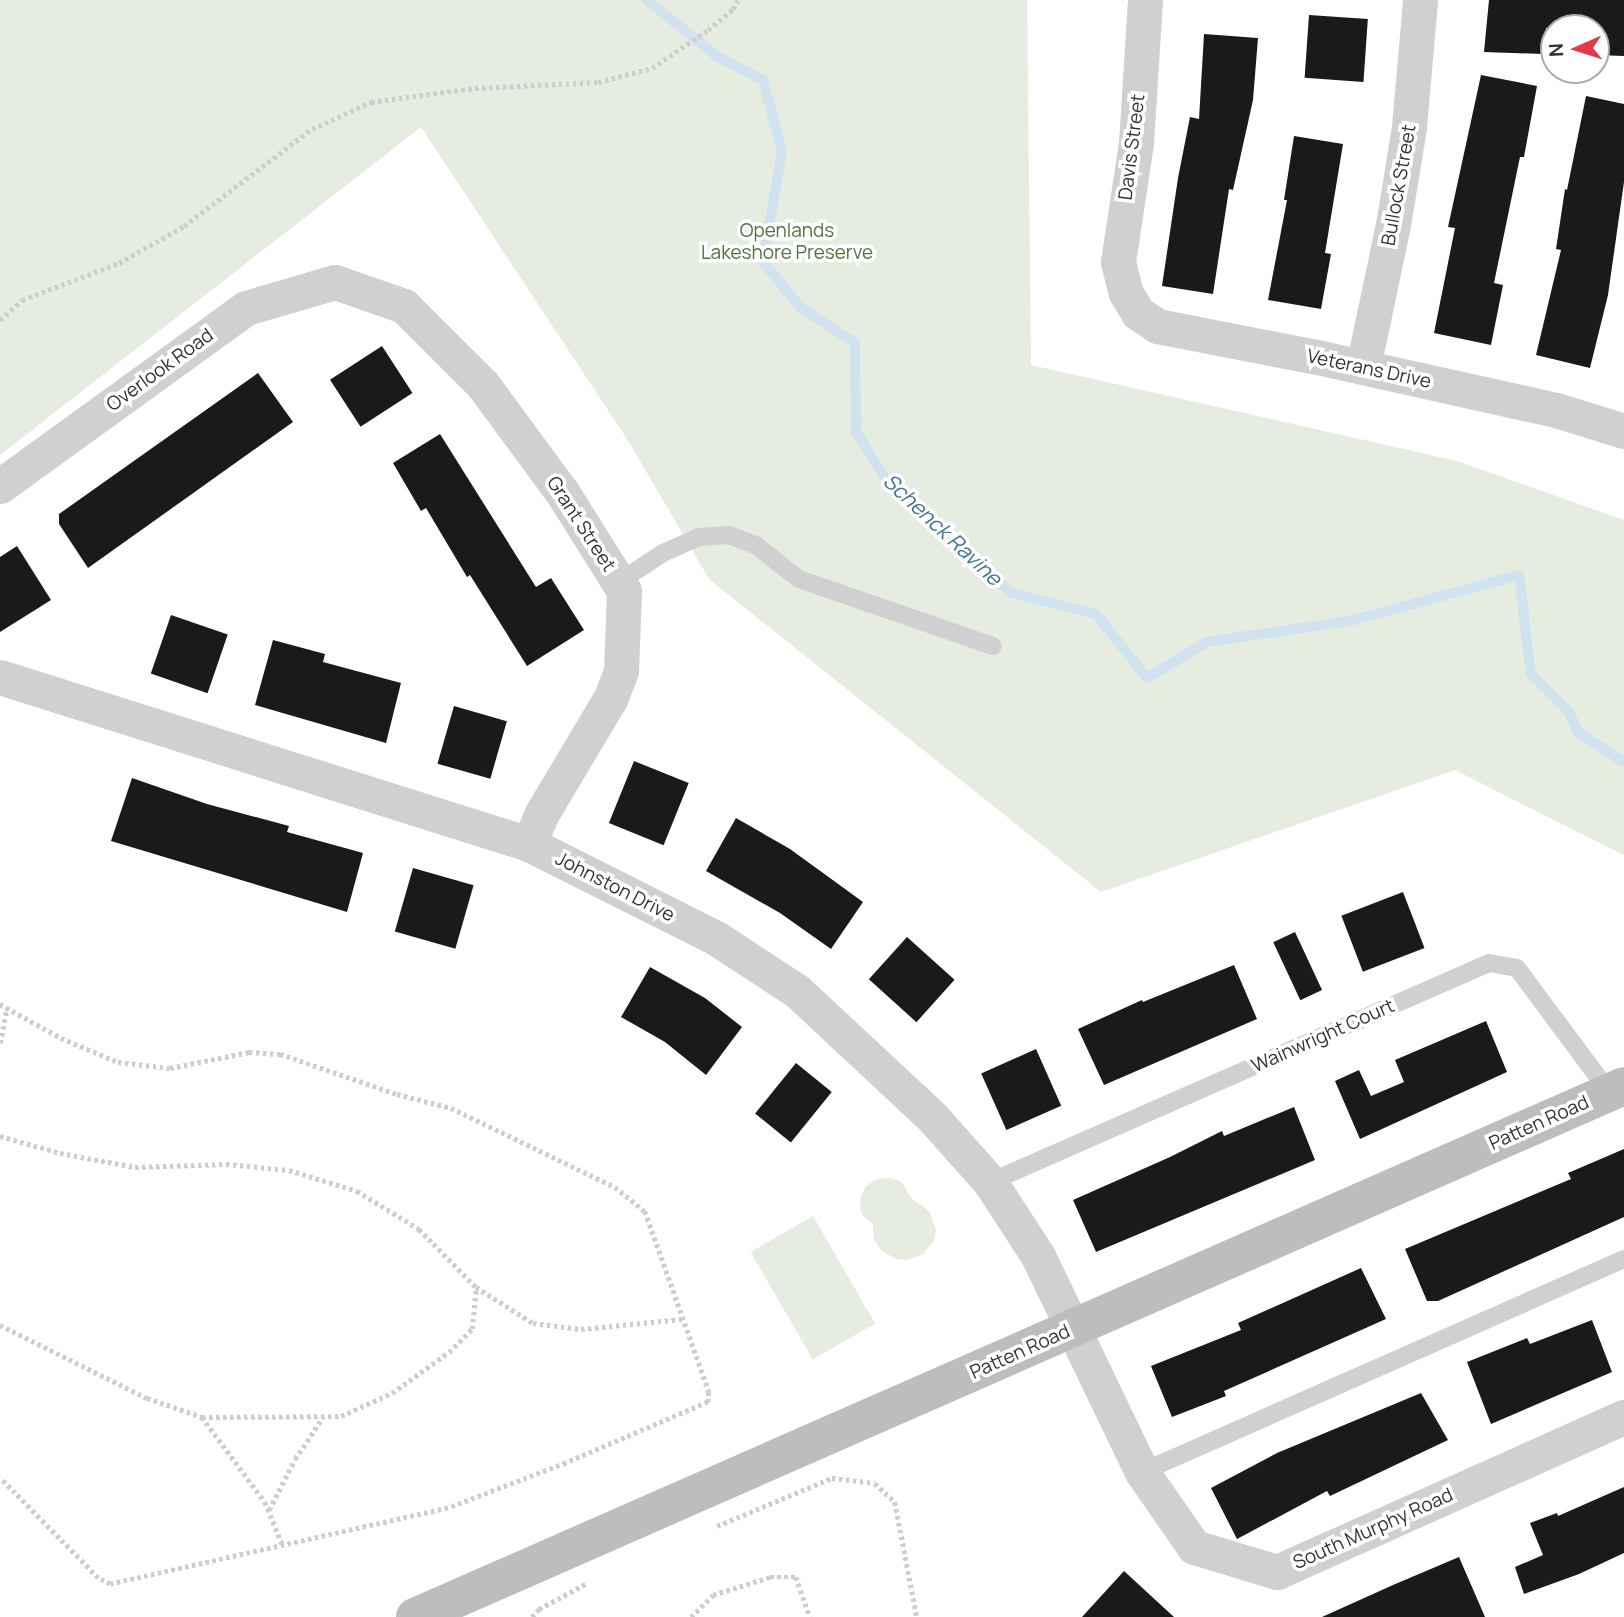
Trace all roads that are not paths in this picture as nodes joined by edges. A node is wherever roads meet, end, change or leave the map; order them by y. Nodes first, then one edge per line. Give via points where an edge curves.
1 (1145, 0) edge
2 (1420, 0) edge
3 (335, 282) joint
4 (1126, 293) joint
5 (1363, 367) junction
6 (1624, 431) edge
7 (0, 486) edge
8 (618, 582) junction
9 (993, 646) dead end
10 (0, 677) edge
11 (529, 844) junction
12 (1617, 1089) edge
13 (990, 1182) junction
14 (1624, 1259) edge
15 (1073, 1329) junction
16 (1624, 1417) edge
17 (1142, 1472) junction
18 (415, 1617) edge

1 - 4 street, Davis Street via 1136,143 1118,262
2 - 5 street, Bullock Street via 1409,127
3 - 7 street, Overlook Road via 246,308
3 - 8 street, Grant Street via 404,306 483,385 562,492
4 - 5 street, Veterans Drive via 1138,313 1157,326
5 - 6 street, Veterans Drive via 1556,410
8 - 9 lane via 699,537 729,535 757,546 799,579
8 - 11 street, Grant Street via 624,591 621,671
10 - 11 street, Johnston Drive
11 - 13 street, Johnston Drive via 716,938 797,991 933,1118
12 - 13 lane, Wainwright Court via 1517,968 1489,963
12 - 15 street, Patten Road
13 - 15 street, Johnston Drive via 1038,1256
14 - 17 lane
15 - 17 street, South Murphy Road
15 - 18 street, Patten Road
16 - 17 street, South Murphy Road via 1277,1572 1194,1547

